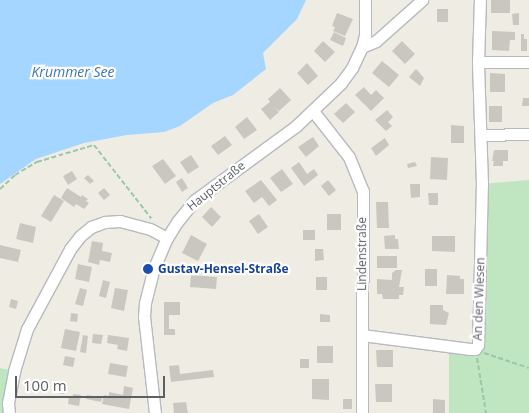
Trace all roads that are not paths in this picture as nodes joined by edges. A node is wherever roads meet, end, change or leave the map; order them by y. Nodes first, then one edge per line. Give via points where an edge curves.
1 (365, 0) edge
2 (422, 0) edge
3 (480, 0) edge
4 (362, 47) junction
5 (478, 62) junction
6 (529, 62) edge
7 (312, 111) junction
8 (529, 134) edge
9 (481, 135) junction
10 (163, 236) junction
11 (362, 335) junction
12 (9, 413) edge
13 (155, 413) edge
14 (362, 413) edge

1 - 4 street, Hauptstraße
2 - 4 street via 376,41
3 - 5 street, An den Wiesen
4 - 7 street, Hauptstraße via 352,68
5 - 6 street
5 - 9 street, An den Wiesen
7 - 10 street, Hauptstraße via 196,200
7 - 11 street, Lindenstraße via 349,156 363,191
8 - 9 street
9 - 11 street, An den Wiesen via 480,336 476,348
10 - 12 street via 135,224 113,222 91,227 80,236 27,329 14,371
10 - 13 street, Hauptstraße via 144,317
11 - 14 street, Lindenstraße

